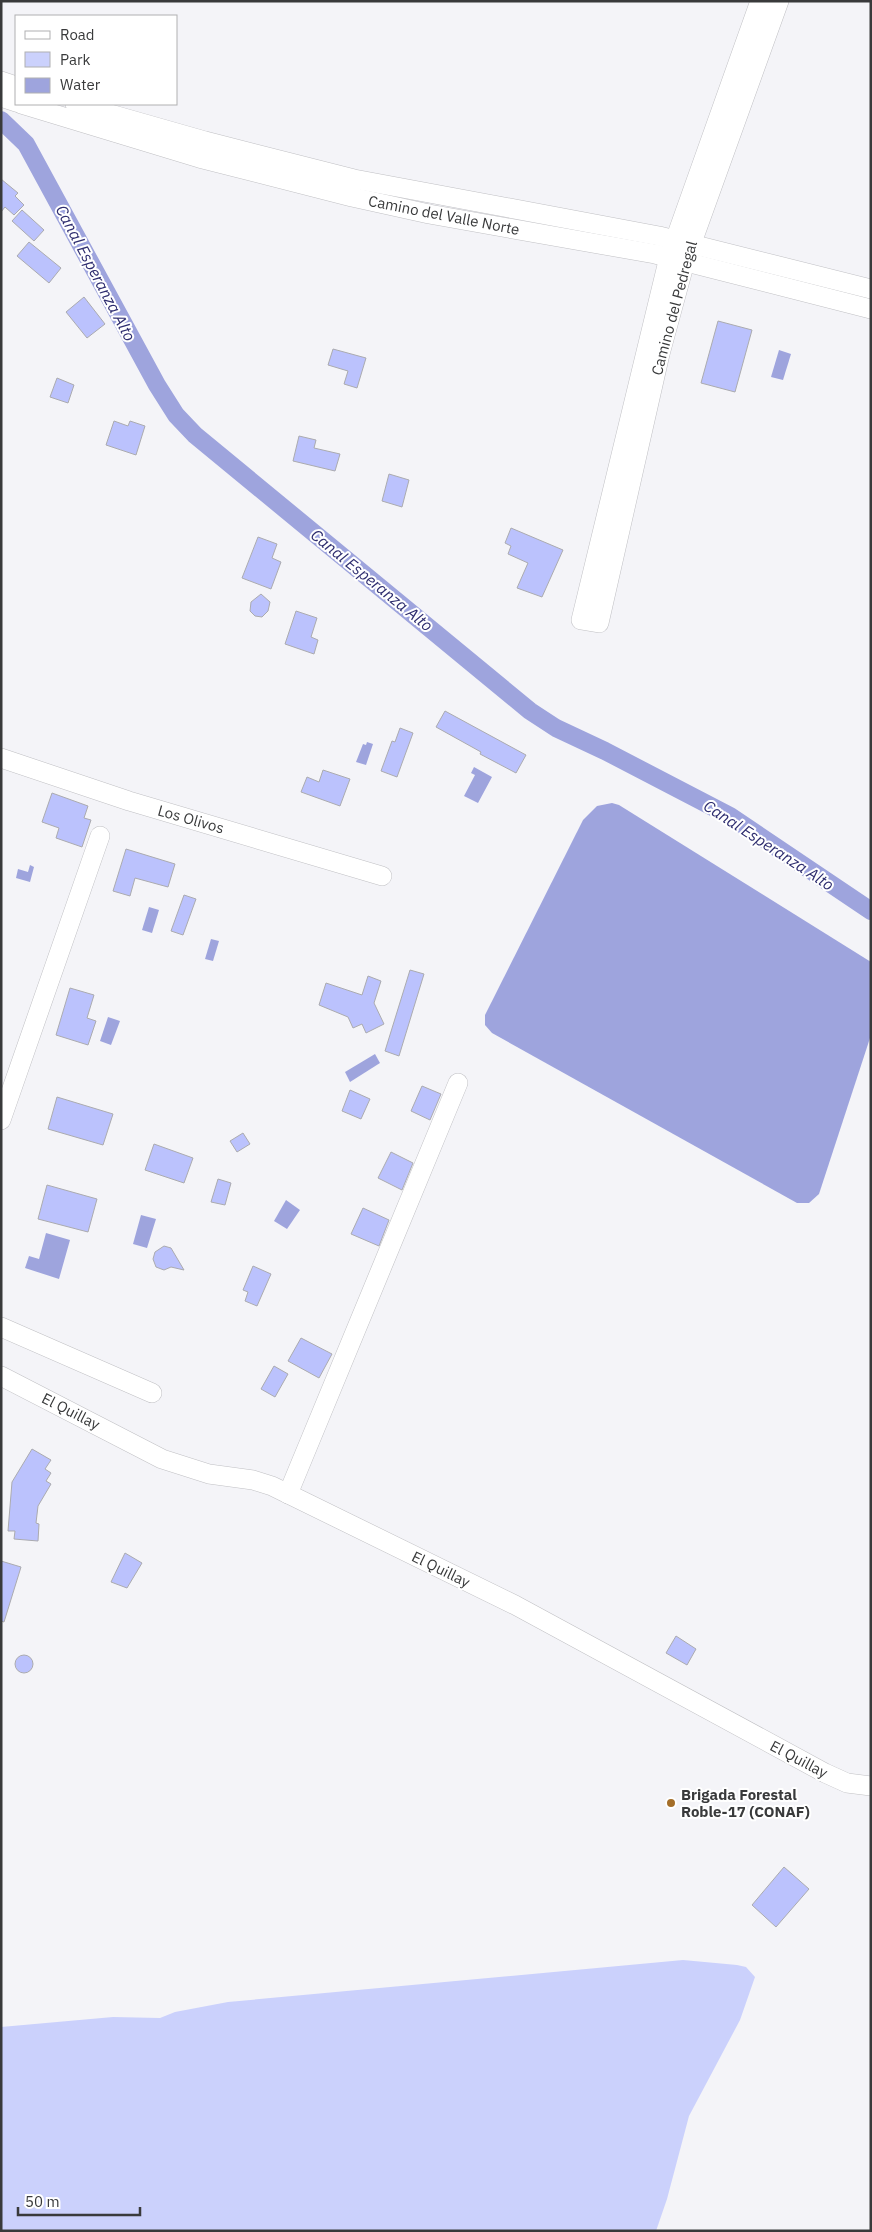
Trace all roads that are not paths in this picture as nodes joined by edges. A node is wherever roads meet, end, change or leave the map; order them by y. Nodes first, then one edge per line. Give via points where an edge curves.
1 (760, 1) edge
2 (779, 1) edge
3 (1, 81) edge
4 (15, 86) edge
5 (1, 97) edge
6 (15, 102) edge
7 (25, 105) edge
8 (79, 105) edge
9 (680, 251) junction
10 (871, 289) edge
11 (871, 309) edge
12 (1, 758) edge
13 (100, 836) dead end
14 (382, 876) dead end
15 (458, 1083) dead end
16 (1, 1120) edge
17 (1, 1327) edge
18 (1, 1376) edge
19 (152, 1393) dead end
20 (288, 1494) junction
21 (871, 1786) edge

1 - 9 street, Camino del Pedregal
2 - 9 street, Camino del Pedregal
3 - 4 street
5 - 6 street
7 - 9 street, Camino del Valle Norte via 199,158 352,198 429,214
8 - 9 street, Camino del Valle Norte via 354,179
9 - 9 street, Camino del Pedregal via 599,623 580,620
9 - 10 street, Camino del Valle Norte
9 - 11 street, Camino del Valle Norte
12 - 14 street, Los Olivos via 129,801
13 - 16 street
15 - 20 street
17 - 19 street
18 - 20 street, El Quillay via 162,1459 209,1474 254,1480
20 - 21 street, El Quillay via 515,1605 825,1773 847,1783

